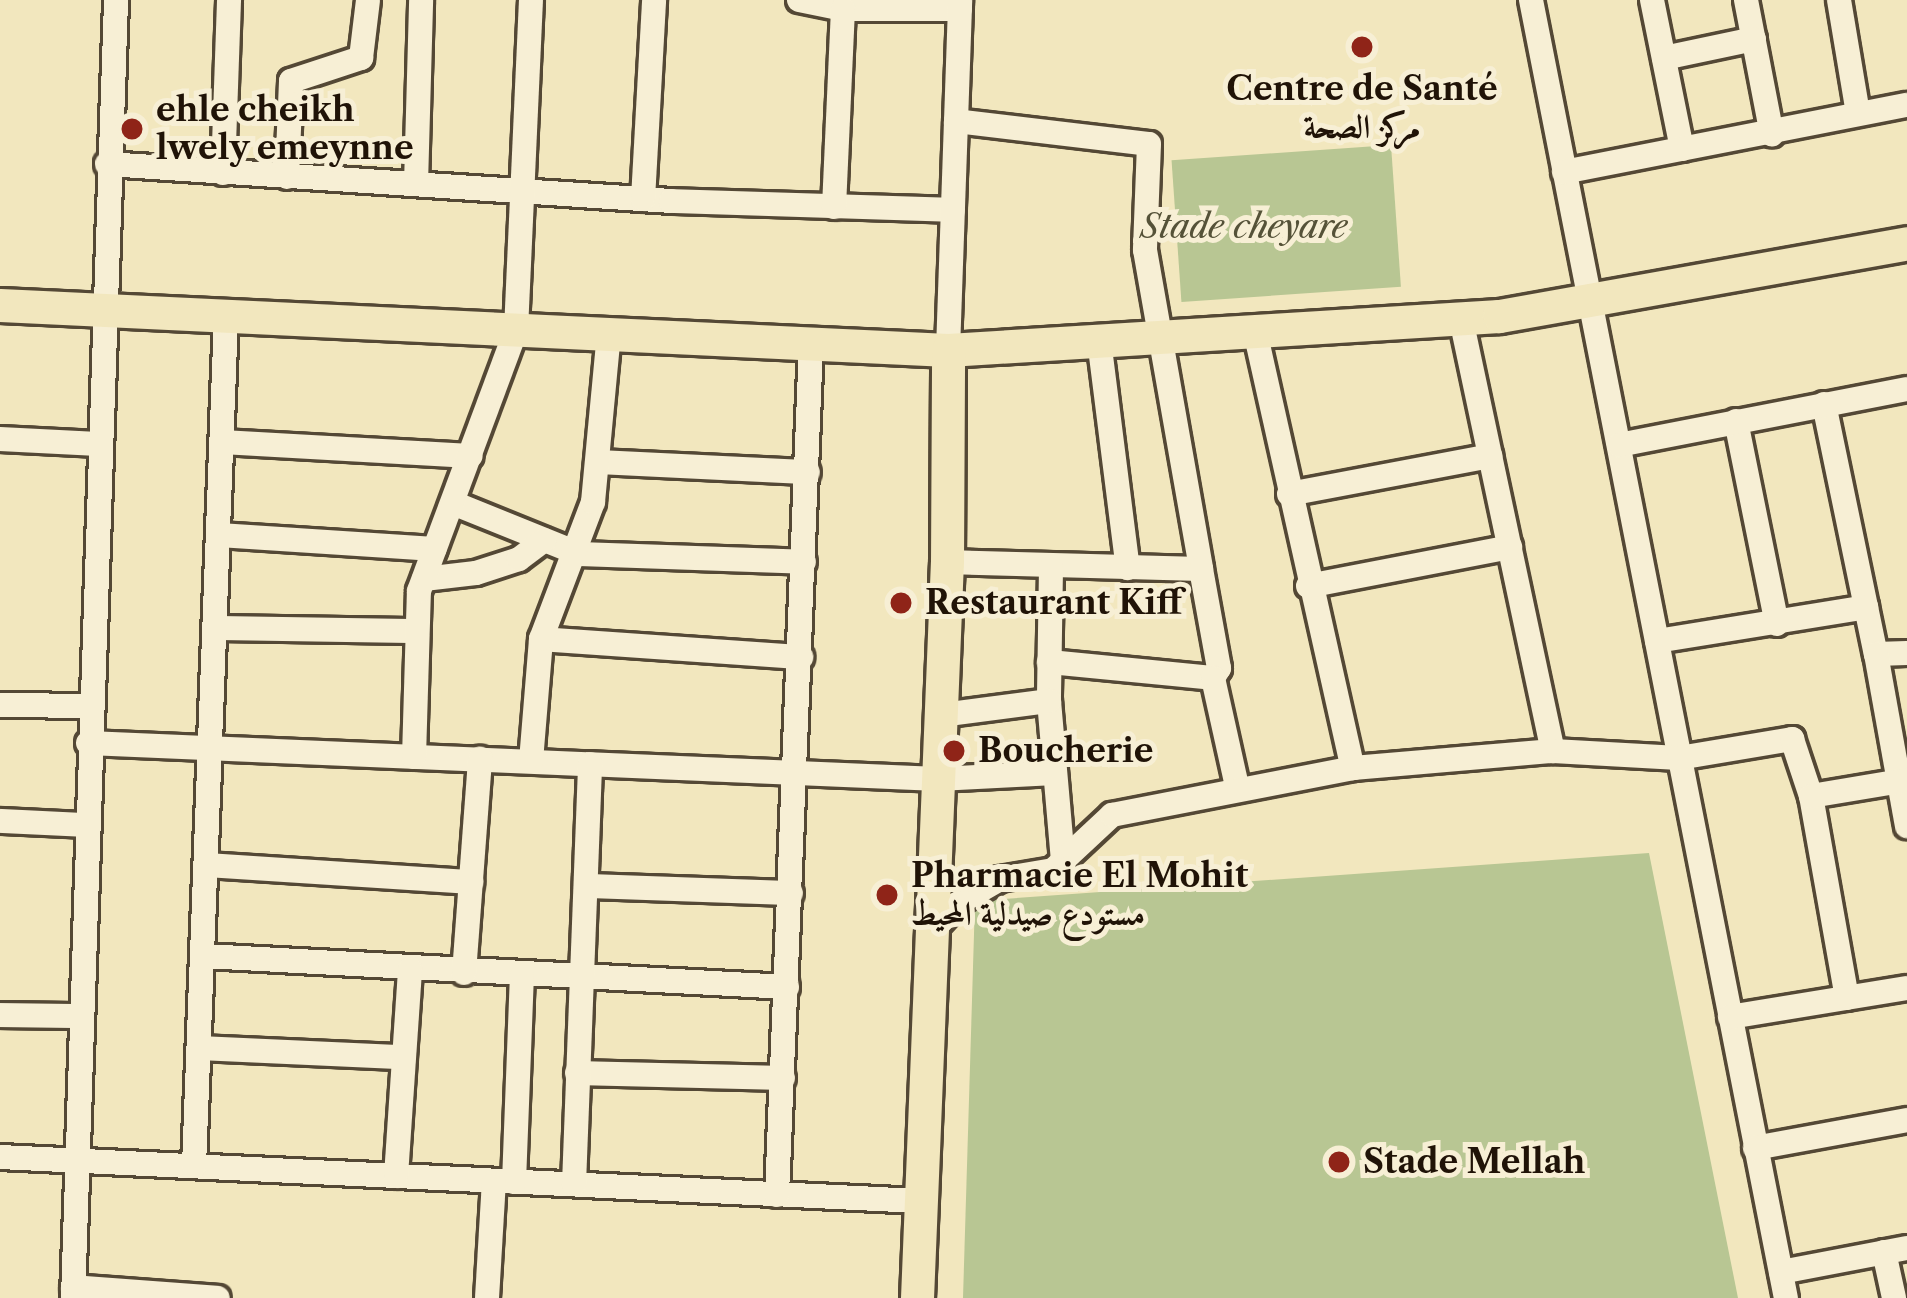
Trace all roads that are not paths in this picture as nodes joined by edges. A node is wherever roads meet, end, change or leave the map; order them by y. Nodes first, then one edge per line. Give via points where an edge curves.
1 (116, 0) edge
2 (229, 0) edge
3 (368, 0) edge
4 (421, 0) edge
5 (531, 0) edge
6 (654, 0) edge
7 (799, 0) edge
8 (1532, 0) edge
9 (1652, 0) edge
10 (1746, 0) edge
11 (1839, 0) edge
12 (905, 4) edge
13 (960, 4) edge
14 (843, 9) junction
15 (1754, 39) junction
16 (1664, 58) junction
17 (1907, 105) edge
18 (1858, 113) junction
19 (956, 121) junction
20 (1772, 135) junction
21 (1682, 149) junction
22 (107, 164) junction
23 (1564, 172) junction
24 (223, 173) junction
25 (287, 177) junction
26 (416, 184) junction
27 (521, 193) junction
28 (643, 200) junction
29 (834, 207) junction
30 (953, 210) junction
31 (1907, 243) edge
32 (1591, 302) junction
33 (0, 305) edge
34 (102, 310) junction
35 (226, 316) junction
36 (1461, 319) junction
37 (516, 330) junction
38 (1255, 331) junction
39 (609, 334) junction
40 (1162, 336) junction
41 (1099, 340) junction
42 (811, 344) junction
43 (947, 350) junction
44 (1907, 389) edge
45 (1824, 404) junction
46 (1736, 421) junction
47 (0, 439) edge
48 (222, 442) junction
49 (98, 444) junction
50 (1618, 445) junction
51 (471, 456) junction
52 (1490, 456) junction
53 (601, 462) junction
54 (808, 472) junction
55 (1289, 494) junction
56 (453, 503) junction
57 (219, 535) junction
58 (544, 540) junction
59 (1510, 547) junction
60 (435, 549) junction
61 (579, 554) junction
62 (804, 562) junction
63 (947, 562) junction
64 (1051, 568) junction
65 (1128, 568) junction
66 (1201, 569) junction
67 (424, 579) junction
68 (1308, 586) junction
69 (1866, 608) junction
70 (1777, 624) junction
71 (215, 628) junction
72 (414, 631) junction
73 (541, 639) junction
74 (1657, 641) junction
75 (1907, 653) edge
76 (1876, 654) junction
77 (802, 657) junction
78 (1049, 662) junction
79 (1213, 678) junction
80 (1049, 701) junction
81 (0, 705) edge
82 (89, 706) junction
83 (940, 715) junction
84 (88, 743) junction
85 (211, 748) junction
86 (1553, 751) junction
87 (414, 757) junction
88 (1679, 758) junction
89 (480, 759) junction
90 (531, 761) junction
91 (590, 764) junction
92 (1353, 768) junction
93 (796, 772) junction
94 (1055, 773) junction
95 (938, 779) junction
96 (1903, 781) edge
97 (1237, 786) junction
98 (1811, 796) junction
99 (0, 821) edge
100 (86, 825) junction
101 (1907, 826) edge
102 (1063, 861) junction
103 (207, 865) junction
104 (471, 882) junction
105 (587, 886) junction
106 (791, 893) junction
107 (932, 931) junction
108 (204, 956) junction
109 (410, 969) junction
110 (464, 973) junction
111 (522, 976) junction
112 (584, 980) junction
113 (787, 987) junction
114 (1907, 988) edge
115 (1847, 998) junction
116 (0, 1015) edge
117 (81, 1016) junction
118 (1730, 1017) junction
119 (200, 1048) junction
120 (402, 1057) junction
121 (577, 1073) junction
122 (783, 1078) junction
123 (1907, 1120) edge
124 (1755, 1148) junction
125 (0, 1156) edge
126 (75, 1160) junction
127 (194, 1166) junction
128 (395, 1176) junction
129 (504, 1181) junction
130 (574, 1184) junction
131 (777, 1195) junction
132 (921, 1202) junction
133 (1896, 1250) edge
134 (1780, 1272) junction
135 (73, 1293) edge
136 (182, 1297) edge
137 (218, 1298) edge
138 (488, 1298) edge
139 (916, 1298) edge
140 (1786, 1298) edge
141 (1894, 1298) edge

1 - 22 street
2 - 24 street
3 - 25 street via 361,58 292,81
4 - 26 street
5 - 27 street
6 - 28 street
7 - 14 street
8 - 23 street
9 - 16 street
10 - 15 street
11 - 18 street
12 - 13 street
12 - 14 street
13 - 19 street
14 - 29 street
15 - 16 street
15 - 20 street
16 - 21 street
17 - 18 street
18 - 20 street
19 - 30 street
19 - 40 street via 1149,144 1145,250
20 - 21 street
21 - 23 street
22 - 24 street
22 - 34 street
23 - 32 street
24 - 25 street
25 - 26 street
26 - 27 street
27 - 28 street
27 - 37 street
28 - 29 street
29 - 30 street
30 - 43 street
31 - 32 main road
32 - 36 main road
32 - 50 street
33 - 34 main road
34 - 35 main road
34 - 49 street
35 - 37 main road
35 - 48 street
36 - 38 main road
36 - 52 street
37 - 39 main road
37 - 51 street
38 - 40 main road
38 - 55 street
39 - 42 main road
39 - 53 street
40 - 41 main road
40 - 66 street
41 - 43 main road
41 - 65 street
42 - 43 main road
42 - 54 street
43 - 63 main road
44 - 45 street
45 - 46 street
45 - 69 street
46 - 50 street
46 - 70 street
47 - 49 street
48 - 51 street
48 - 57 street
49 - 82 street
50 - 74 street
51 - 56 street
52 - 55 street
52 - 59 street
53 - 54 street
53 - 61 street
54 - 62 street
55 - 68 street
56 - 58 street
56 - 60 street
57 - 60 street
57 - 71 street
58 - 61 street
58 - 67 street via 476,573
59 - 68 street
59 - 86 street
60 - 67 street
61 - 62 street
61 - 73 street
62 - 77 street
63 - 64 street
63 - 83 main road
64 - 65 street
64 - 78 street
65 - 66 street
66 - 79 street via 1219,668
67 - 72 street
68 - 92 street
69 - 70 street
69 - 76 street
70 - 74 street
71 - 72 street
71 - 85 street
72 - 87 street
73 - 77 street
73 - 90 street
74 - 88 street
75 - 76 street
76 - 96 street
77 - 93 street
78 - 79 street
78 - 80 street
79 - 97 street
80 - 83 street
80 - 94 street
81 - 82 street
82 - 84 street
83 - 95 main road
84 - 85 street
84 - 100 street
85 - 87 street
85 - 103 street
86 - 88 street
86 - 92 street
87 - 89 street
88 - 98 street via 1792,739
88 - 118 street
89 - 90 street
89 - 104 street
90 - 91 street
91 - 93 street
91 - 105 street
92 - 97 street
93 - 95 street
93 - 106 street
94 - 95 street
94 - 102 street
95 - 107 main road
96 - 98 street
96 - 101 street
97 - 102 street via 1112,815
98 - 115 street
99 - 100 street
100 - 117 street
102 - 107 street via 990,884
103 - 104 street
103 - 108 street
104 - 110 street
105 - 106 street
105 - 112 street
106 - 113 street
107 - 132 main road
108 - 109 street
108 - 119 street
109 - 110 street
109 - 120 street
110 - 111 street
111 - 112 street
111 - 129 street
112 - 113 street
112 - 121 street
113 - 122 street
114 - 115 street
115 - 118 street
116 - 117 street
117 - 126 street
118 - 124 street
119 - 120 street
119 - 127 street
120 - 128 street
121 - 122 street
121 - 130 street
122 - 131 street
123 - 124 street
124 - 134 street
125 - 126 street
126 - 127 street
126 - 135 street
127 - 128 street
128 - 129 street
129 - 130 street
129 - 138 street
130 - 131 street
131 - 132 street
132 - 139 main road
133 - 134 street
133 - 141 street
134 - 140 street
135 - 136 street
136 - 137 street

